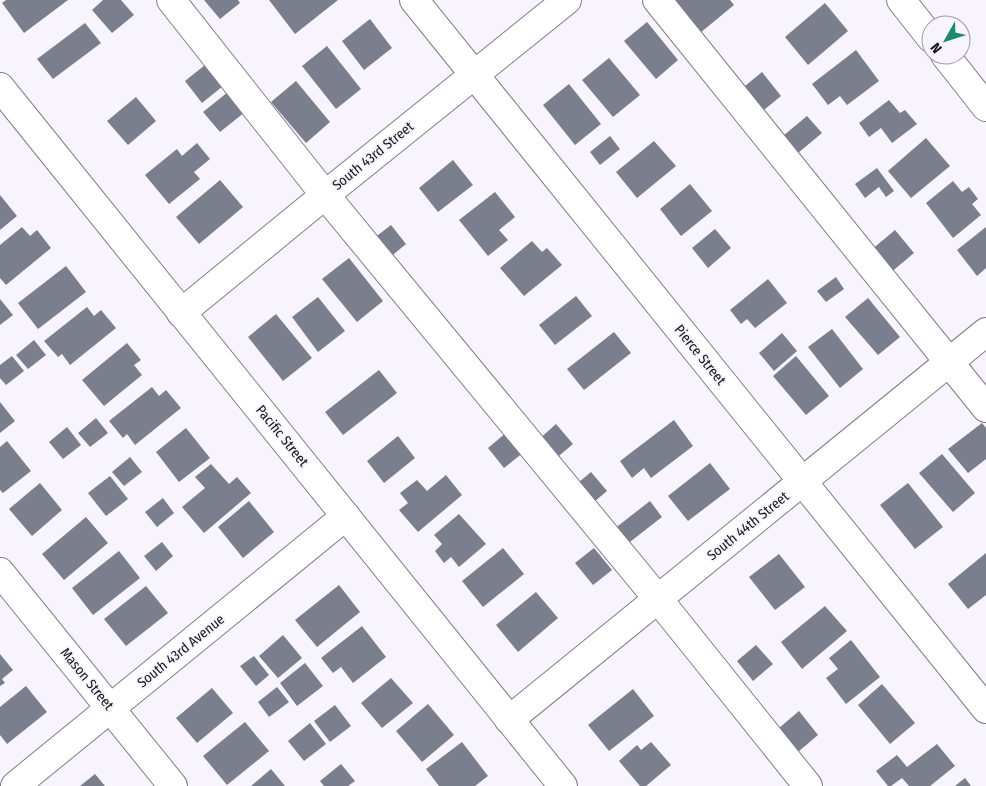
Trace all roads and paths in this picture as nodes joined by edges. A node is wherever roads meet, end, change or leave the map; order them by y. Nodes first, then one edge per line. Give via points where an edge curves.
1 (171, 0) edge
2 (414, 0) edge
3 (567, 0) edge
4 (657, 0) edge
5 (901, 0) edge
6 (921, 25) edge
7 (952, 65) edge
8 (474, 75) junction
9 (0, 87) edge
10 (986, 107) edge
11 (325, 195) junction
12 (181, 313) junction
13 (986, 332) edge
14 (949, 362) junction
15 (986, 408) edge
16 (803, 482) junction
17 (346, 516) junction
18 (0, 572) edge
19 (658, 599) junction
20 (111, 708) junction
21 (986, 709) edge
22 (509, 720) junction
23 (15, 786) edge
24 (174, 786) edge
25 (563, 786) edge
26 (808, 786) edge

1 - 11 street
2 - 8 street, Pierce Street
3 - 8 street, South 43rd Street
4 - 14 street
5 - 6 street
7 - 10 street
8 - 11 street, South 43rd Street
8 - 16 street, Pierce Street
9 - 12 street, Pacific Street
11 - 12 street, South 43rd Street
11 - 19 street
12 - 17 street, Pacific Street
13 - 14 street, South 44th Street
14 - 15 street
14 - 16 street, South 44th Street
16 - 19 street, South 44th Street
16 - 21 street, Pierce Street
17 - 20 street, South 43rd Avenue
17 - 22 street, Pacific Street
18 - 20 street, Mason Street
19 - 22 street, South 44th Street
19 - 26 street
20 - 23 street, South 43rd Avenue
20 - 24 street, Mason Street
22 - 25 street, Pacific Street

